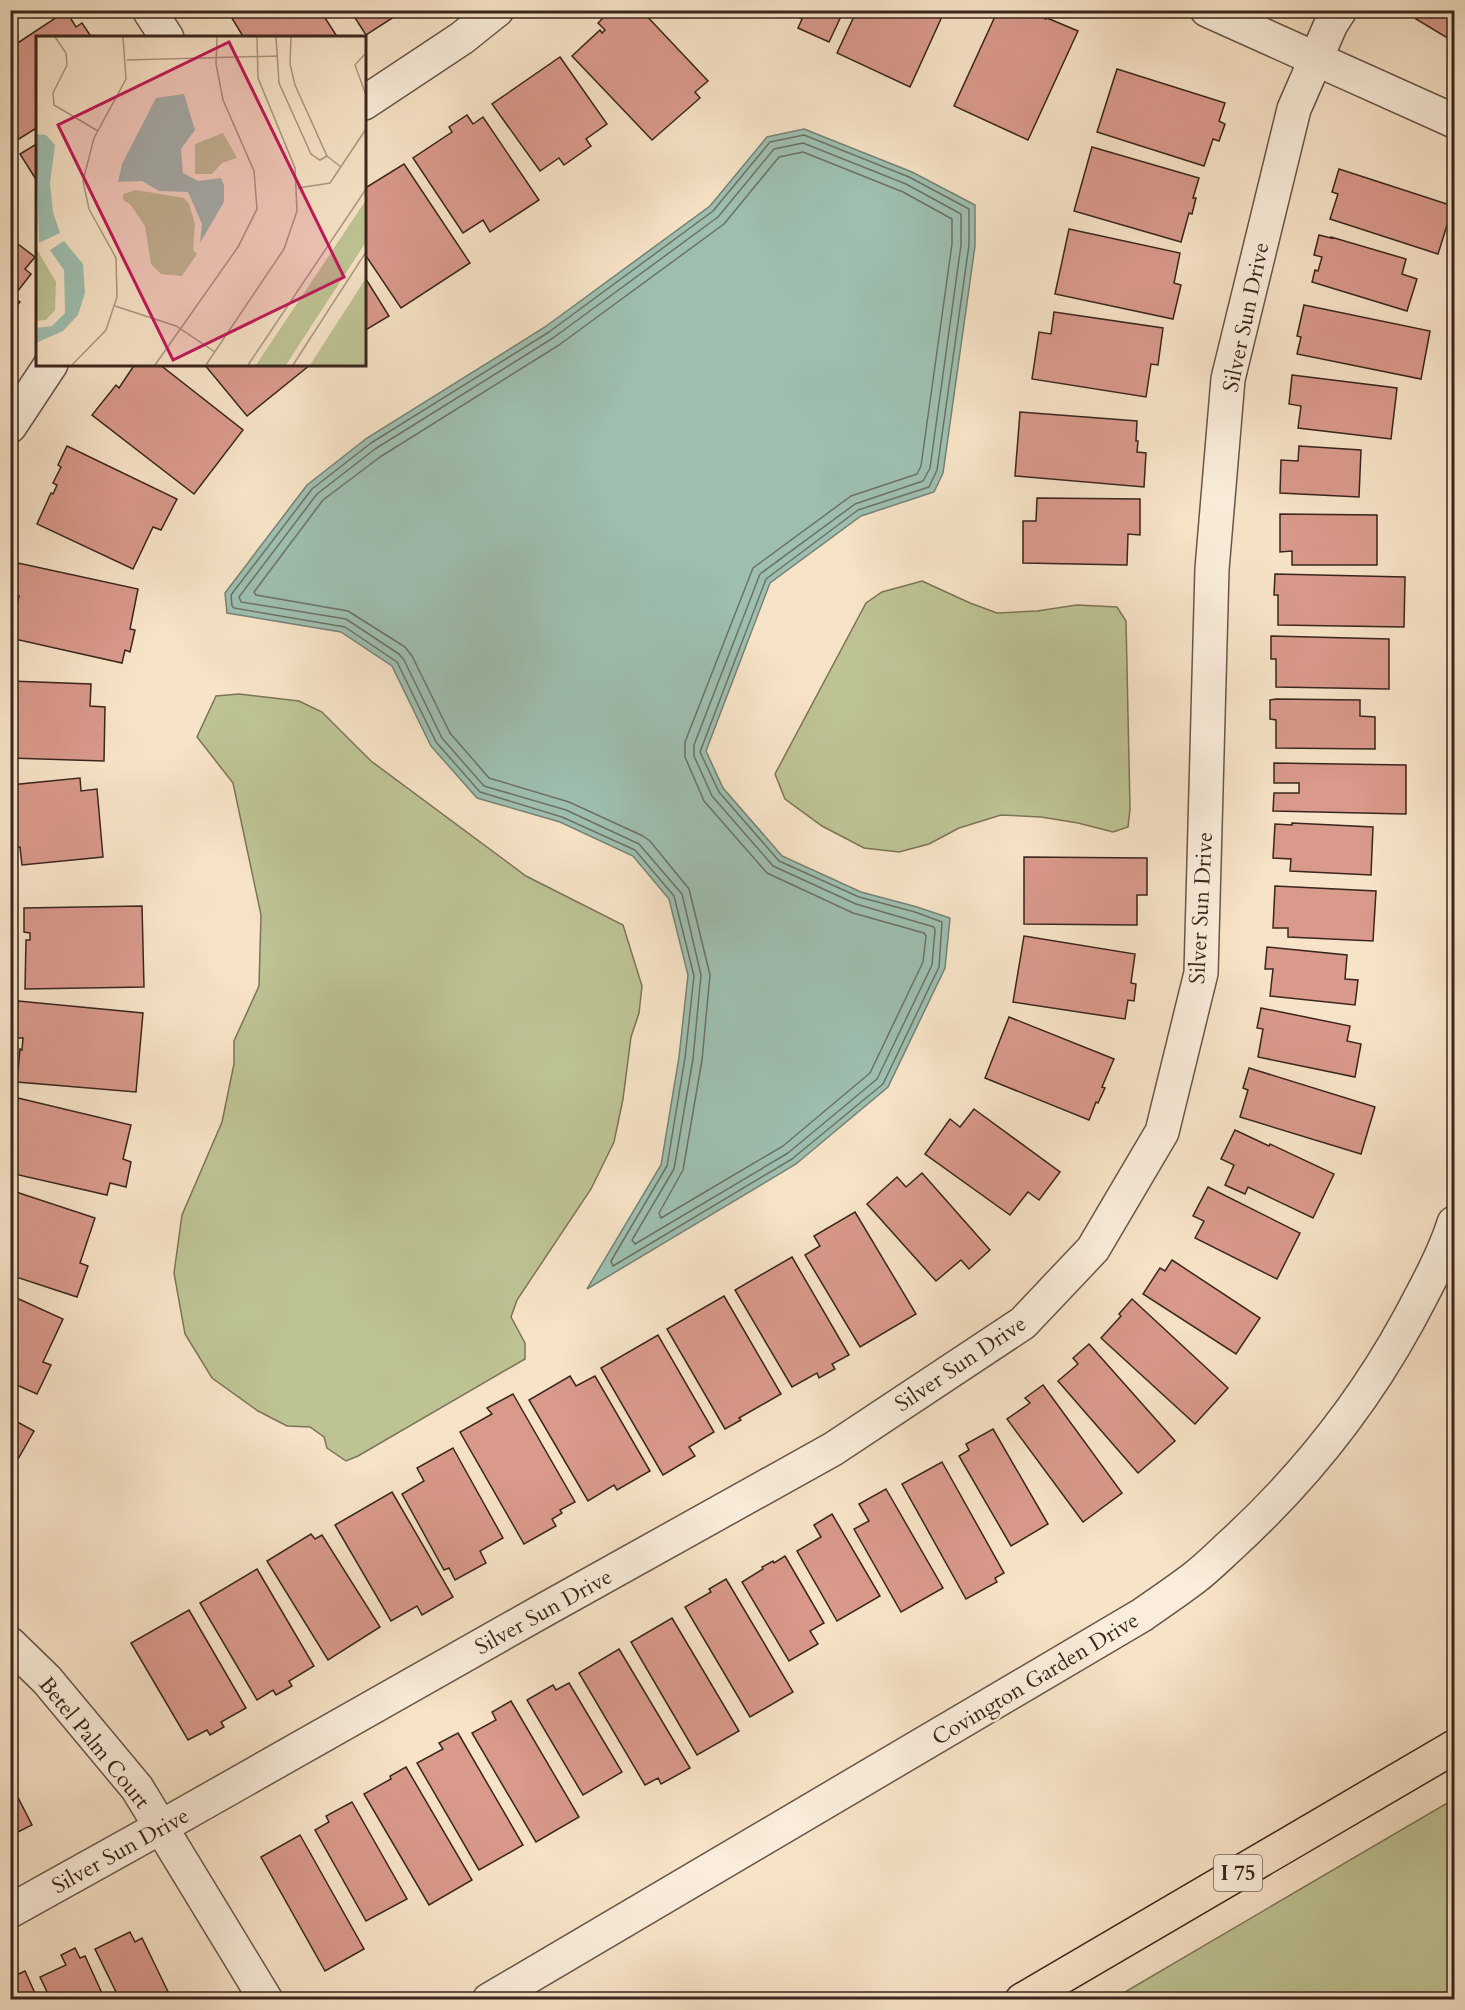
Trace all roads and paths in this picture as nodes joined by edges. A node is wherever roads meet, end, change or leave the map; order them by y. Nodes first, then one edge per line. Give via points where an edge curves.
1 (148, 10) edge
2 (497, 10) edge
3 (1207, 10) edge
4 (1340, 10) edge
5 (166, 36) edge
6 (1316, 60) junction
7 (366, 102) edge
8 (1455, 121) edge
9 (50, 366) edge
10 (10, 426) edge
11 (1455, 1222) edge
12 (10, 1644) edge
13 (1455, 1747) edge
14 (162, 1827) junction
15 (10, 1911) edge
16 (266, 2000) edge
17 (489, 2000) edge
18 (1022, 2000) edge

1 - 5 street
2 - 7 street
3 - 6 street
4 - 6 street, Silver Sun Drive
6 - 8 street
6 - 14 street, Silver Sun Drive via 1294,109 1228,379 1212,569 1201,973 1162,1132 1093,1249 1023,1323 833,1449
9 - 10 street
11 - 17 street, Covington Garden Drive via 1417,1304 1363,1396 1295,1482 1195,1577 1142,1616
12 - 14 street, Betel Palm Court via 47,1680 137,1788
13 - 18 highway, I 75
14 - 15 street, Silver Sun Drive
14 - 16 street, Betel Palm Court

